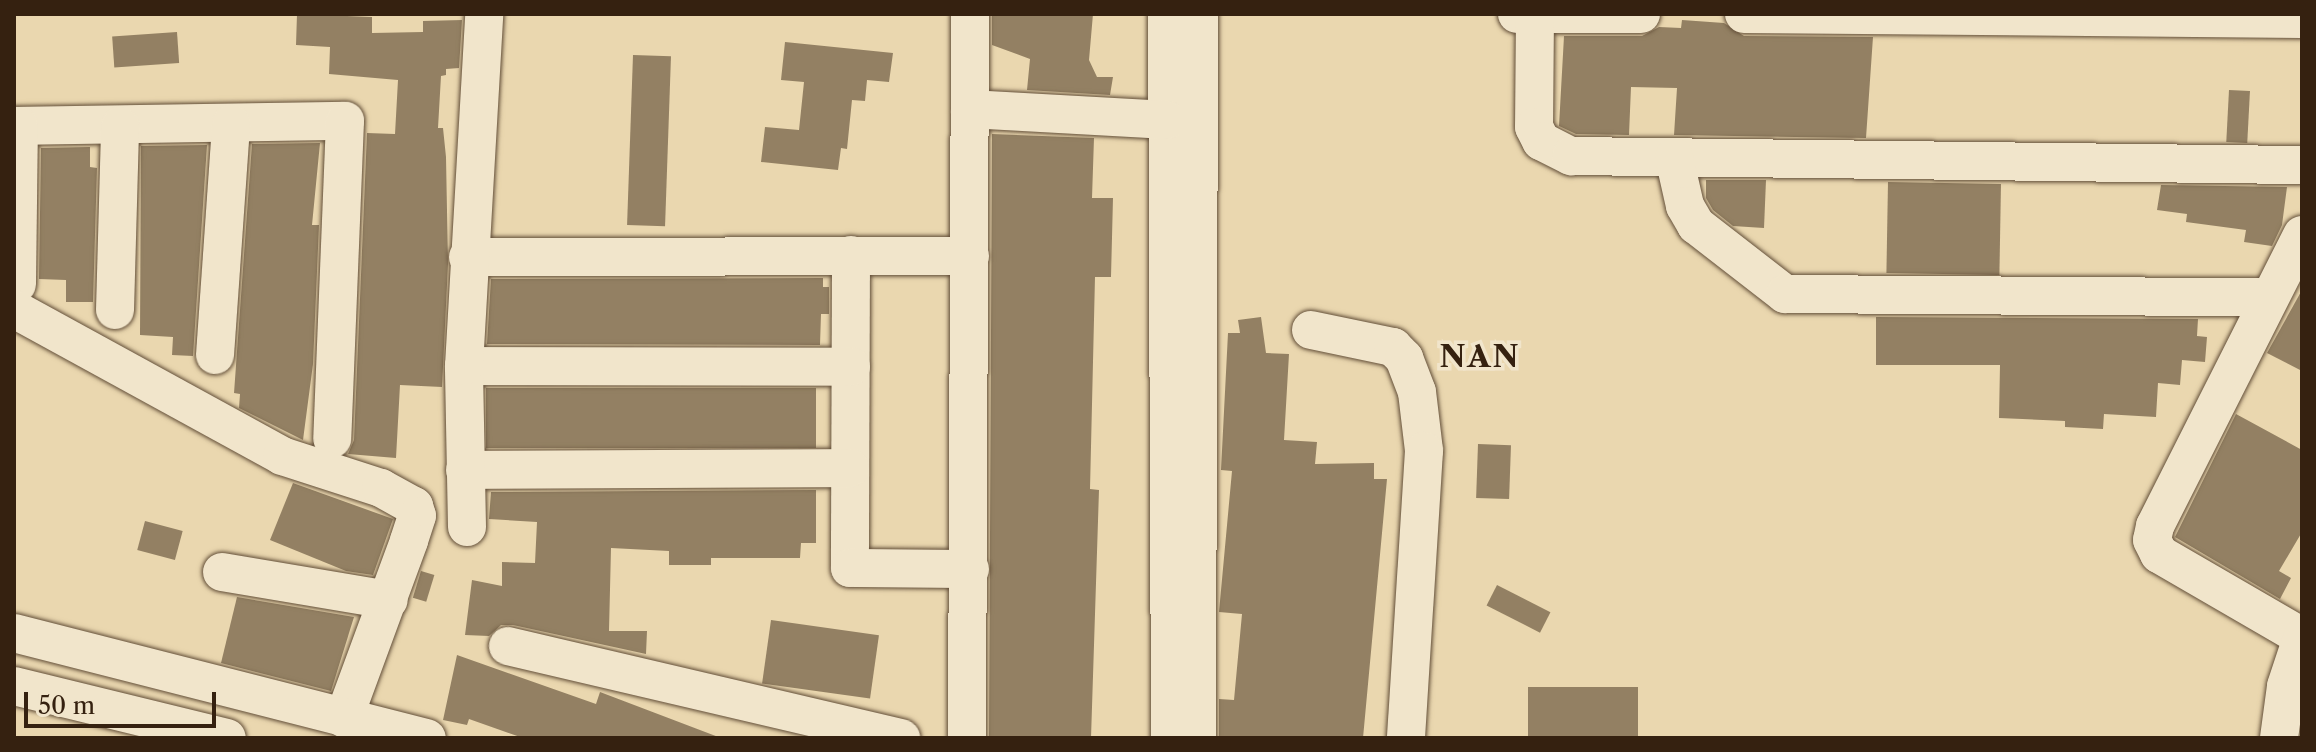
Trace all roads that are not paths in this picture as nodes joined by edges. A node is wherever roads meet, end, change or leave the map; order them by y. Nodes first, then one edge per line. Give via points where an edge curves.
1 (484, 14) edge
2 (970, 14) edge
3 (1167, 14) edge
4 (1199, 14) edge
5 (1517, 14) edge
6 (1641, 14) edge
7 (1744, 14) edge
8 (1535, 15) edge
9 (2302, 19) edge
10 (970, 109) junction
11 (1167, 120) junction
12 (231, 124) junction
13 (16, 126) edge
14 (120, 126) junction
15 (1674, 157) junction
16 (2302, 165) edge
17 (2302, 235) edge
18 (851, 255) junction
19 (970, 256) junction
20 (468, 257) junction
21 (16, 296) edge
22 (2269, 297) junction
23 (115, 310) dead end
24 (1311, 330) dead end
25 (215, 355) dead end
26 (464, 366) junction
27 (851, 367) junction
28 (332, 439) dead end
29 (850, 468) junction
30 (465, 470) junction
31 (467, 527) dead end
32 (970, 569) junction
33 (222, 572) dead end
34 (389, 600) junction
35 (14, 633) edge
36 (2302, 638) edge
37 (508, 646) dead end
38 (14, 686) edge
39 (344, 718) junction
40 (227, 738) edge
41 (427, 738) edge
42 (901, 738) edge
43 (967, 738) edge
44 (1170, 738) edge
45 (1197, 738) edge
46 (1406, 738) edge
47 (2279, 738) edge

1 - 20 street
2 - 10 street
3 - 11 street
4 - 45 street
5 - 8 street
6 - 8 street
7 - 9 street
8 - 15 street via 1531,114 1541,141 1571,156
10 - 11 street
10 - 19 street
11 - 44 street
12 - 14 street
12 - 25 street
12 - 28 street via 345,121
13 - 14 street
13 - 21 street
14 - 23 street
15 - 16 street
15 - 22 street via 1685,206 1696,225 1785,294
17 - 22 street
18 - 19 street
18 - 20 street
18 - 27 street
19 - 32 street
20 - 26 street
21 - 34 street via 282,456 381,488 414,506 417,516
22 - 36 street via 2152,540 2159,554
24 - 46 street via 1393,347 1404,358 1417,392 1424,451
26 - 27 street
26 - 30 street
27 - 29 street
29 - 30 street
29 - 32 street via 850,568
30 - 31 street
32 - 43 street
33 - 34 street
34 - 39 street
35 - 39 street
36 - 47 street via 2286,686
37 - 42 street
38 - 40 street
39 - 41 street

